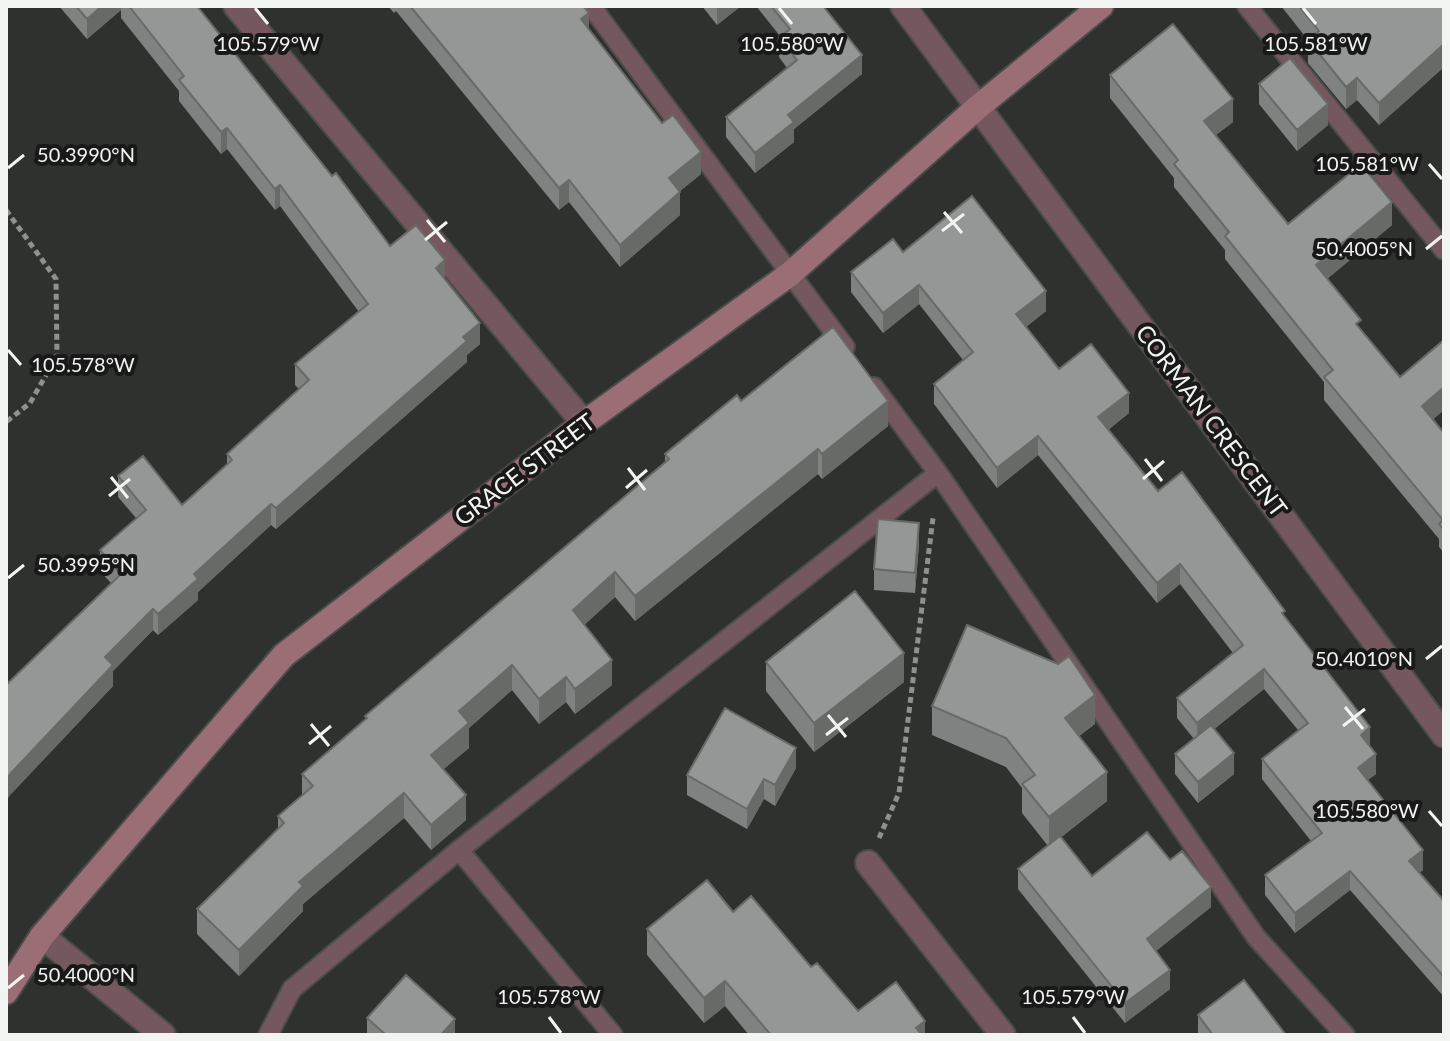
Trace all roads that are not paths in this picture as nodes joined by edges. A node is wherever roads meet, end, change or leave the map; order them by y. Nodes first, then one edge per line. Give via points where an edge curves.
1 (236, 6) edge
2 (591, 6) edge
3 (903, 6) edge
4 (1101, 6) edge
5 (1247, 6) edge
6 (978, 107) junction
7 (1444, 250) edge
8 (790, 274) junction
9 (584, 423) junction
10 (938, 473) junction
11 (1444, 735) edge
12 (459, 850) junction
13 (868, 863) road end
14 (42, 936) junction
15 (6, 992) edge
16 (163, 1035) edge
17 (268, 1035) edge
18 (613, 1035) edge
19 (1003, 1035) edge
20 (1345, 1035) edge

1 - 9 street
2 - 8 lane
3 - 6 street, CORMAN CRESCENT
4 - 6 street, GRACE STREET
5 - 7 lane
6 - 8 street, GRACE STREET
6 - 11 street, CORMAN CRESCENT
8 - 9 street, GRACE STREET
8 - 10 lane
9 - 14 street, GRACE STREET via 284,655
10 - 12 lane
10 - 20 lane via 1256,937
12 - 17 lane via 292,989
12 - 18 lane
13 - 19 street
14 - 15 street, GRACE STREET
14 - 16 street

